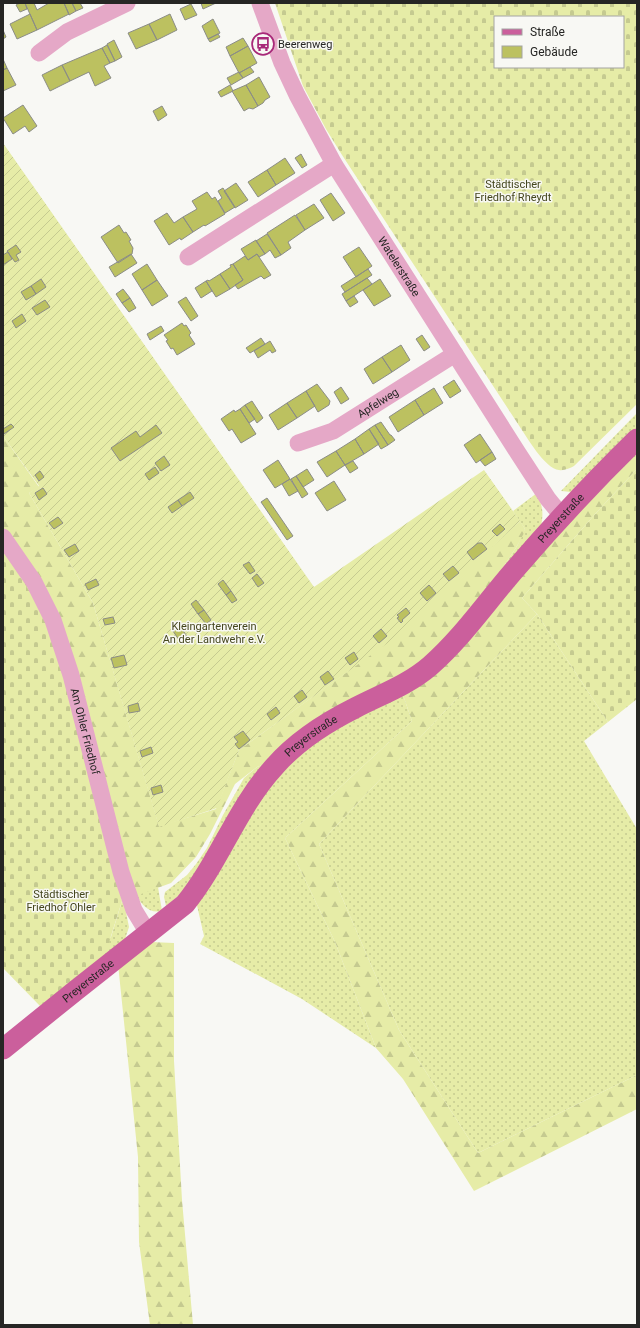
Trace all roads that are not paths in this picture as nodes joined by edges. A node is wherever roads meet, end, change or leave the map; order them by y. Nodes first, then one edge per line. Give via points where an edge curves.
1 (128, 3) edge
2 (260, 3) edge
3 (39, 53) dead end
4 (334, 164) junction
5 (188, 257) dead end
6 (455, 354) junction
7 (637, 439) edge
8 (298, 443) dead end
9 (562, 516) junction
10 (3, 537) edge
11 (148, 933) junction
12 (3, 1049) edge

1 - 3 street via 67,32
2 - 4 street, Watelerstraße via 282,63
4 - 5 street
4 - 6 street, Watelerstraße
6 - 8 street, Apfelweg via 333,431
6 - 9 street, Watelerstraße via 548,499
7 - 9 main road, Preyerstraße
9 - 11 main road, Preyerstraße via 457,639 428,668 322,726 302,740 275,766 235,821 195,892 185,904
10 - 11 street, Am Ohler Friedhof via 34,582 53,620 71,675 121,872 134,910
11 - 12 main road, Preyerstraße

